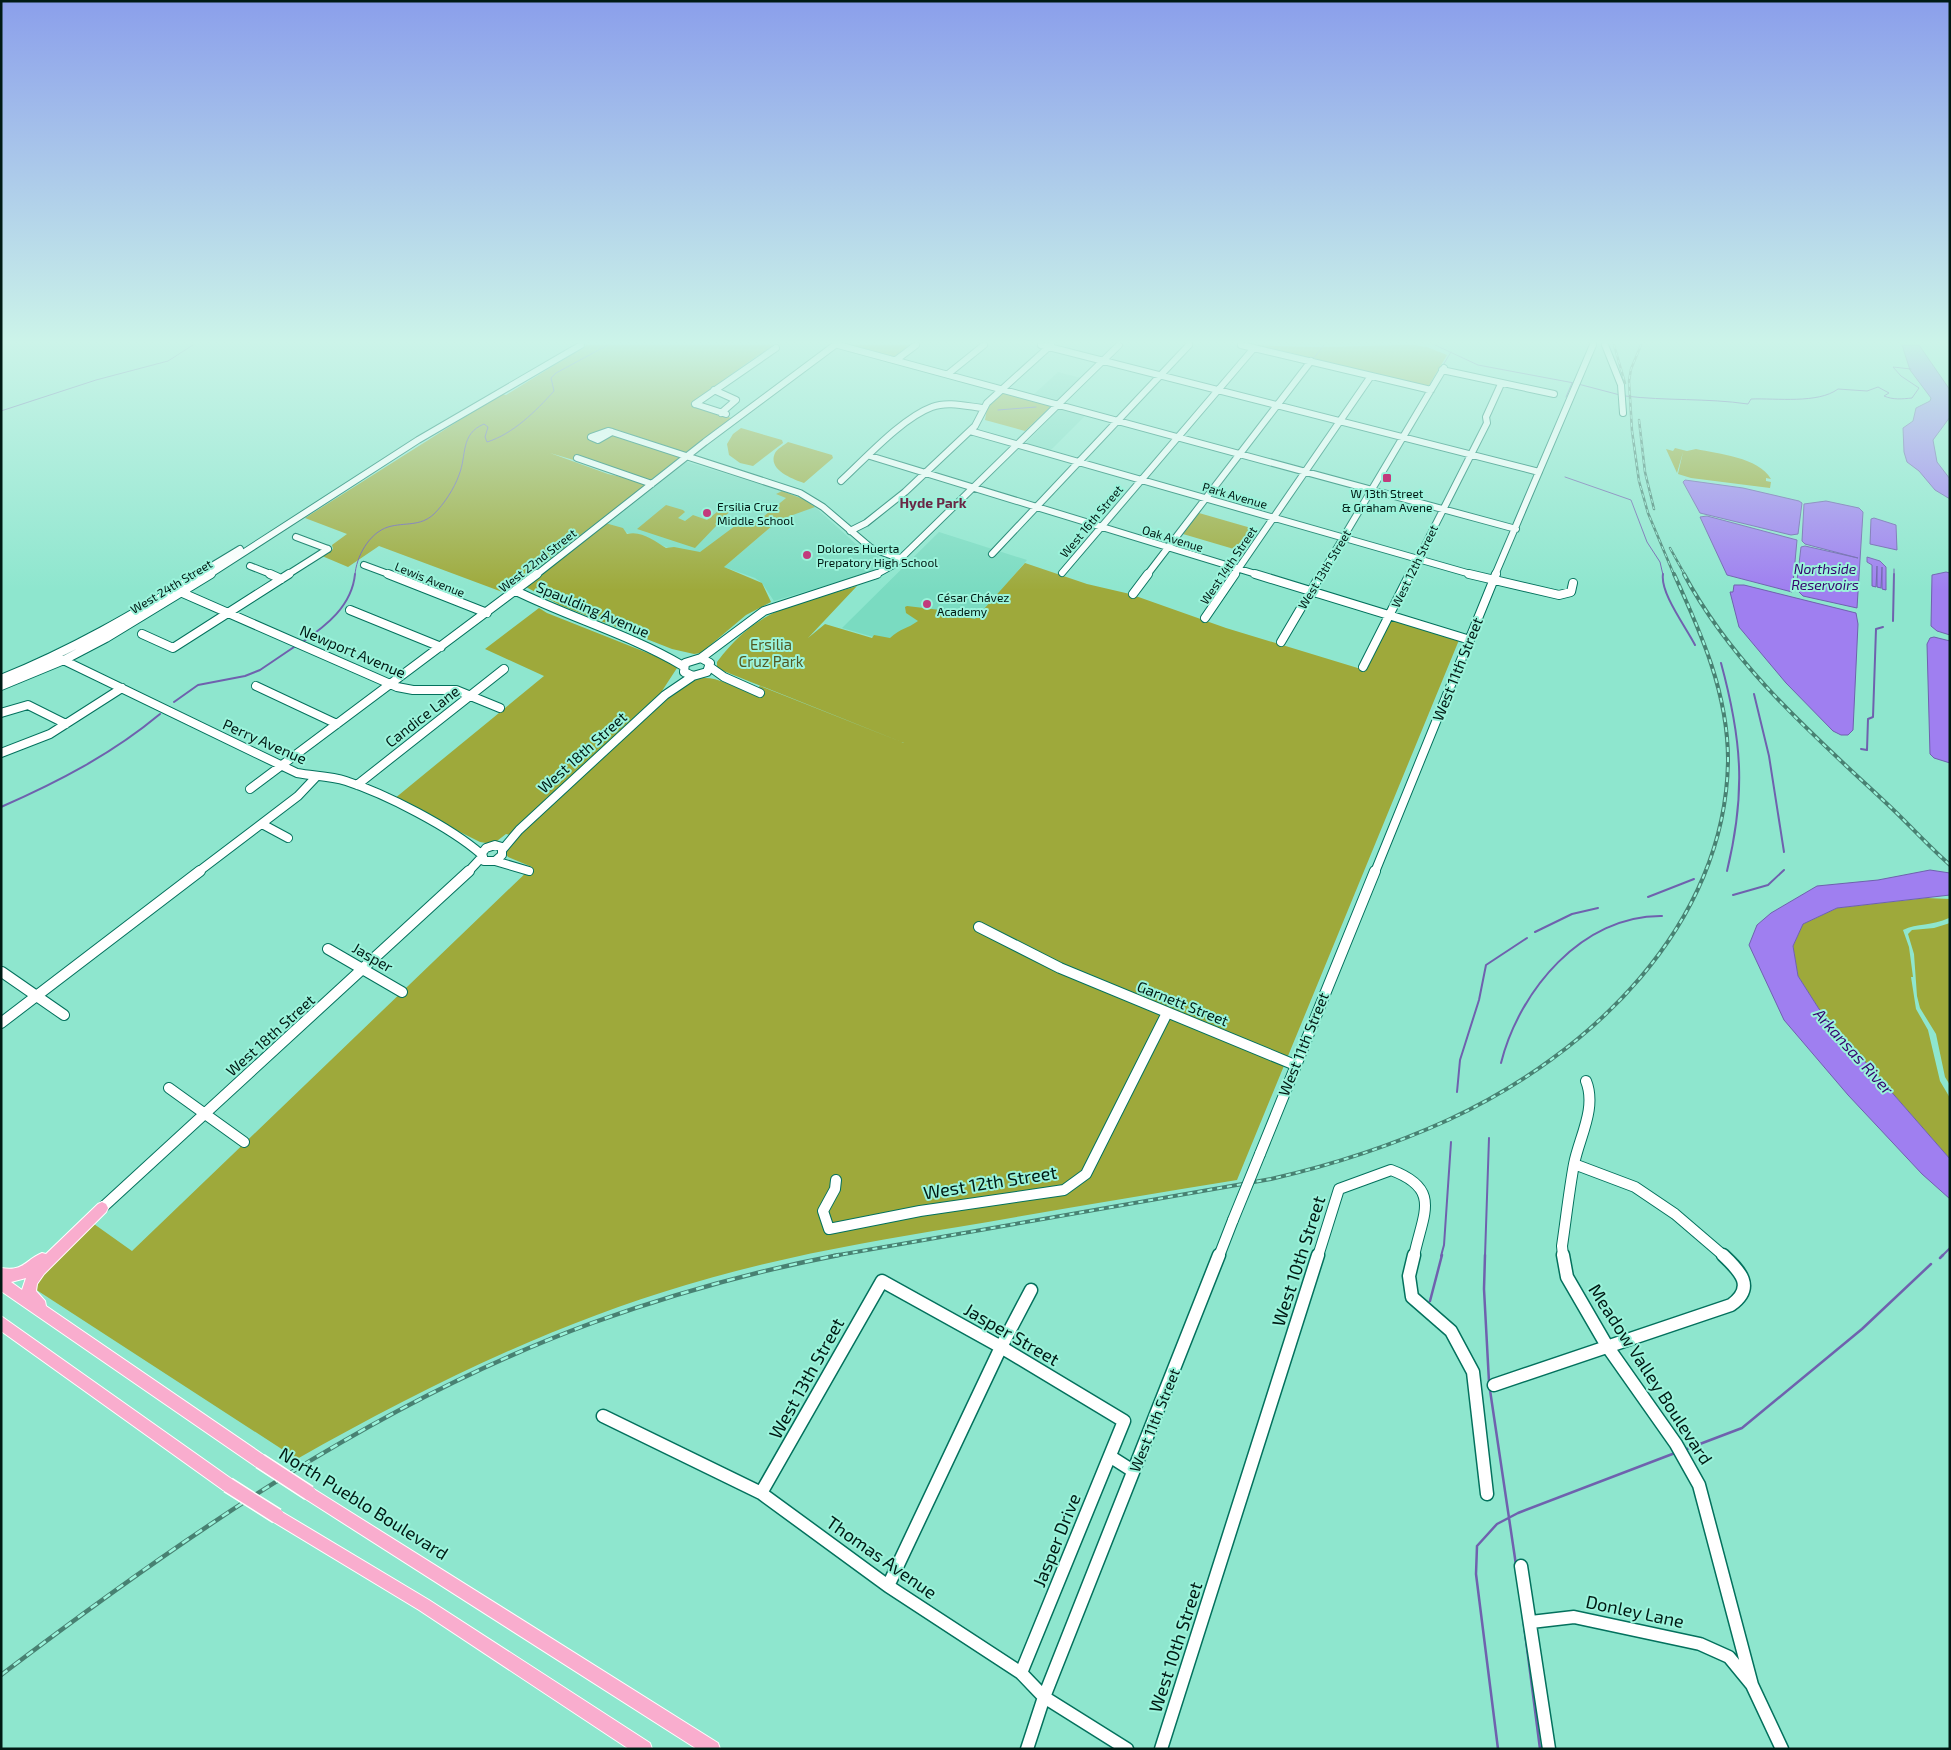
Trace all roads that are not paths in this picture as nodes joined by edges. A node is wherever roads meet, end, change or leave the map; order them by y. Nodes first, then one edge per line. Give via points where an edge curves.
1 (440, 427) edge
2 (727, 427) edge
3 (904, 427) edge
4 (973, 427) edge
5 (1035, 427) edge
6 (1110, 427) edge
7 (1140, 427) edge
8 (1185, 427) edge
9 (1262, 427) edge
10 (1338, 427) edge
11 (1360, 427) edge
12 (1408, 427) edge
13 (1485, 427) edge
14 (1558, 427) edge
15 (970, 431) junction
16 (595, 434) dead end
17 (1176, 437) junction
18 (1402, 437) junction
19 (1018, 444) junction
20 (1239, 454) junction
21 (1469, 455) junction
22 (870, 456) junction
23 (687, 457) junction
24 (577, 458) dead end
25 (1079, 462) junction
26 (1305, 471) junction
27 (1539, 472) junction
28 (924, 473) junction
29 (1141, 479) junction
30 (841, 481) dead end
31 (652, 484) junction
32 (973, 488) junction
33 (1372, 490) junction
34 (1205, 499) junction
35 (1036, 507) junction
36 (1442, 509) junction
37 (1274, 518) junction
38 (1101, 527) junction
39 (1516, 529) junction
40 (850, 531) junction
41 (296, 537) dead end
42 (1343, 538) junction
43 (1168, 548) junction
44 (992, 554) dead end
45 (901, 559) junction
46 (1417, 560) junction
47 (364, 565) dead end
48 (250, 566) dead end
49 (1238, 569) junction
50 (1062, 572) dead end
51 (281, 579) junction
52 (1493, 582) junction
53 (1573, 583) dead end
54 (177, 591) junction
55 (516, 591) junction
56 (1311, 592) junction
57 (1133, 594) dead end
58 (350, 610) dead end
59 (229, 613) junction
60 (487, 613) junction
61 (1390, 615) junction
62 (1205, 618) dead end
63 (142, 634) dead end
64 (734, 634) junction
65 (1470, 640) junction
66 (1281, 642) dead end
67 (441, 647) junction
68 (659, 652) junction
69 (61, 658) junction
70 (698, 658) junction
71 (710, 665) junction
72 (1363, 667) dead end
73 (683, 668) junction
74 (504, 669) dead end
75 (696, 676) junction
76 (1, 680) edge
77 (391, 684) junction
78 (738, 684) junction
79 (1, 686) edge
80 (256, 686) dead end
81 (122, 688) junction
82 (760, 692) dead end
83 (471, 695) junction
84 (666, 695) junction
85 (500, 708) dead end
86 (1, 713) edge
87 (66, 724) junction
88 (337, 724) junction
89 (1, 753) edge
90 (281, 766) junction
91 (316, 777) junction
92 (357, 785) junction
93 (250, 789) dead end
94 (262, 824) junction
95 (288, 838) dead end
96 (464, 840) junction
97 (497, 848) junction
98 (487, 859) junction
99 (517, 866) junction
100 (529, 871) dead end
101 (979, 927) dead end
102 (328, 949) dead end
103 (363, 971) junction
104 (2, 972) edge
105 (402, 992) dead end
106 (36, 996) junction
107 (1166, 1013) junction
108 (64, 1016) dead end
109 (1, 1022) edge
110 (1295, 1064) junction
111 (1586, 1081) dead end
112 (169, 1088) dead end
113 (206, 1114) junction
114 (244, 1142) dead end
115 (1574, 1164) junction
116 (836, 1180) dead end
117 (102, 1208) junction
118 (1, 1274) edge
119 (882, 1281) joint
120 (1, 1283) edge
121 (1031, 1290) dead end
122 (50, 1318) junction
123 (1, 1322) edge
124 (1607, 1346) junction
125 (1001, 1347) junction
126 (1494, 1385) dead end
127 (603, 1416) dead end
128 (1124, 1420) joint
129 (1111, 1457) junction
130 (1133, 1471) junction
131 (762, 1493) junction
132 (1487, 1494) dead end
133 (1521, 1566) dead end
134 (888, 1586) junction
135 (1530, 1622) junction
136 (1729, 1657) joint
137 (1021, 1674) junction
138 (1752, 1685) junction
139 (1044, 1697) junction
140 (644, 1749) edge
141 (712, 1749) edge
142 (1027, 1749) edge
143 (1127, 1749) edge
144 (1160, 1749) edge
145 (1549, 1749) edge
146 (1782, 1749) edge

1 - 54 street, West 24th Street
2 - 23 street, West 22nd Street
3 - 22 street
4 - 15 street
5 - 19 street
6 - 25 street
7 - 17 street
8 - 17 street, West 16th Street
9 - 20 street
10 - 26 street, West 14th Street
11 - 18 street
12 - 18 street, West 13th Street
13 - 21 street, West 12th Street
14 - 27 street, West 11th Street
15 - 19 street, Park Avenue
15 - 28 street
16 - 23 street via 612,432
17 - 20 street
17 - 29 street, West 16th Street
18 - 21 street
18 - 33 street, West 13th Street
19 - 25 street, Park Avenue
19 - 32 street
20 - 26 street
20 - 34 street
21 - 27 street
21 - 36 street, West 12th Street
22 - 28 street, Oak Avenue
22 - 30 street
23 - 31 street, West 22nd Street
23 - 40 street via 800,494 823,507
24 - 31 street
25 - 29 street, Park Avenue
25 - 35 street
26 - 33 street
26 - 37 street, West 14th Street
27 - 39 street, West 11th Street
28 - 32 street, Oak Avenue
28 - 40 street via 866,523
29 - 34 street, Park Avenue
29 - 38 street, West 16th Street
31 - 55 street, West 22nd Street
32 - 35 street, Oak Avenue
32 - 45 street
33 - 36 street
33 - 42 street, West 13th Street
34 - 37 street, Park Avenue
34 - 43 street
35 - 38 street, Oak Avenue
35 - 44 street
36 - 39 street
36 - 46 street, West 12th Street
37 - 42 street, Park Avenue
37 - 49 street, West 14th Street
38 - 43 street, Oak Avenue
38 - 50 street, West 16th Street
39 - 52 street, West 11th Street
40 - 45 street via 871,548
41 - 51 street via 328,550
42 - 46 street, Park Avenue
42 - 56 street, West 13th Street
43 - 49 street, Oak Avenue
43 - 57 street
45 - 64 street via 876,575 764,611
46 - 52 street, Park Avenue
46 - 61 street, West 12th Street
47 - 60 street, Lewis Avenue
48 - 51 street
49 - 56 street, Oak Avenue
49 - 62 street, West 14th Street
51 - 59 street
52 - 53 street, Park Avenue via 1559,595 1571,592
52 - 65 street, West 11th Street
54 - 59 street, Newport Avenue
54 - 69 street, West 24th Street via 106,638
55 - 60 street, West 22nd Street
55 - 68 street, Spaulding Avenue
56 - 61 street, Oak Avenue
56 - 66 street, West 13th Street
58 - 67 street
59 - 63 street via 173,648
59 - 77 street, Newport Avenue
60 - 67 street, West 22nd Street
61 - 65 street, Oak Avenue
61 - 72 street, West 12th Street
64 - 70 street
64 - 71 street
65 - 110 street, West 11th Street
67 - 77 street, West 22nd Street
68 - 70 street, Spaulding Avenue
68 - 73 street, Spaulding Avenue
69 - 76 street, West 24th Street
69 - 79 street, West 24th Street
69 - 81 street, Perry Avenue
70 - 71 street, Spaulding Avenue
70 - 73 street
71 - 75 street, West 18th Street
71 - 78 street via 715,672
73 - 75 street via 686,674
73 - 84 street, West 18th Street
74 - 83 street, Candice Lane
75 - 78 street
75 - 84 street, West 18th Street
77 - 83 street, Newport Avenue via 413,690 449,689
77 - 88 street, West 22nd Street
78 - 82 street
80 - 88 street
81 - 87 street
81 - 90 street, Perry Avenue
83 - 85 street, Newport Avenue
83 - 92 street, Candice Lane
84 - 97 street, West 18th Street
86 - 87 street via 28,704
87 - 89 street via 28,744
88 - 90 street, West 22nd Street
90 - 91 street, Perry Avenue
90 - 93 street, West 22nd Street
91 - 92 street, Perry Avenue
91 - 94 street via 298,796
92 - 96 street, Perry Avenue
94 - 95 street
94 - 106 street
96 - 97 street, Perry Avenue
96 - 98 street, Perry Avenue
97 - 98 street
97 - 98 street
97 - 99 street, Perry Avenue
98 - 99 street, Perry Avenue
98 - 103 street, West 18th Street
99 - 100 street, Perry Avenue
101 - 107 street, Garnett Street via 1060,968
102 - 103 street, Jasper
103 - 105 street, Jasper
103 - 113 street, West 18th Street
104 - 106 street
106 - 108 street
106 - 109 street
107 - 110 street, Garnett Street
107 - 116 street, West 12th Street via 1086,1174 1064,1190 858,1221 829,1229 823,1211 835,1189
110 - 130 street, West 11th Street, bridge
111 - 115 street, Meadow Valley Boulevard via 1590,1103
112 - 113 street
113 - 114 street
113 - 117 street, West 18th Street
115 - 124 street, Meadow Valley Boulevard via 1562,1246 1563,1263 1567,1277
115 - 124 street via 1645,1192 1729,1259 1740,1273 1745,1287 1741,1299 1731,1305
117 - 118 main road via 27,1271 14,1276
117 - 122 main road via 90,1224 31,1281 29,1290 32,1298
119 - 125 street, Jasper Street
119 - 131 street, West 13th Street
120 - 122 main road, North Pueblo Boulevard
121 - 125 street
122 - 141 main road, North Pueblo Boulevard, bridge via 309,1493
123 - 140 main road, bridge via 228,1485 424,1605
124 - 126 street
124 - 138 street, Meadow Valley Boulevard via 1676,1444 1699,1485
125 - 128 street, Jasper Street
125 - 134 street
127 - 131 street, Thomas Avenue
128 - 129 street, Jasper Drive
129 - 130 street
129 - 137 street, Jasper Drive
130 - 139 street, West 11th Street
131 - 134 street, Thomas Avenue
132 - 144 street, West 10th Street via 1473,1372 1451,1331 1412,1297 1409,1276 1426,1201 1421,1187 1407,1176 1391,1170 1339,1189
133 - 135 street
134 - 137 street, Thomas Avenue
135 - 136 street, Donley Lane via 1574,1617 1700,1644
135 - 145 street
136 - 138 street, Meadow Valley Boulevard
137 - 139 street, Thomas Avenue
138 - 146 street, Meadow Valley Boulevard
139 - 142 street, West 11th Street
139 - 143 street, Thomas Avenue

